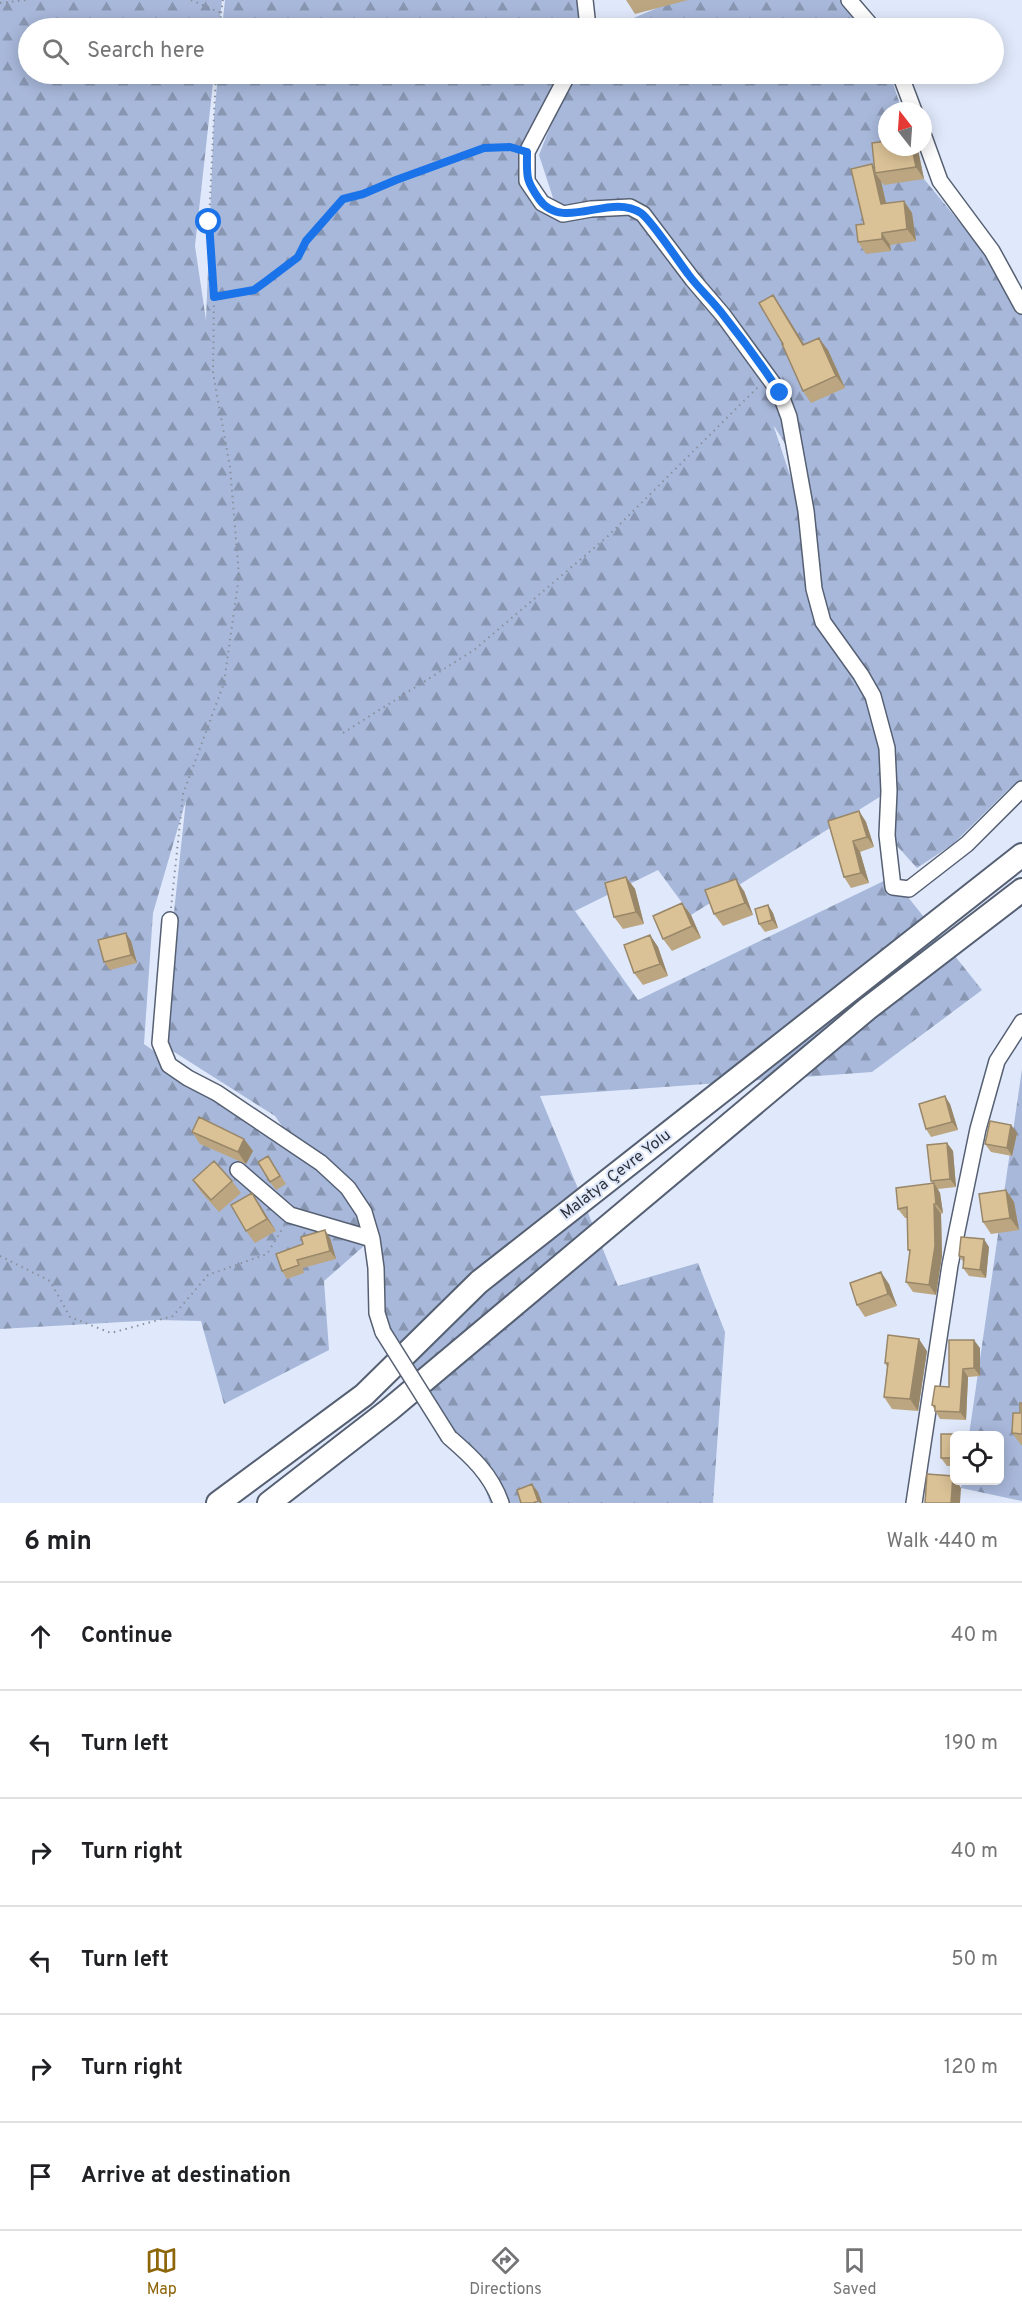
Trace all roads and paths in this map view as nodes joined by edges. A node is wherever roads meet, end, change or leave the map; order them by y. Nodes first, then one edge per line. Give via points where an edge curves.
1 (26, 0) edge
2 (190, 0) edge
3 (223, 0) edge
4 (585, 0) edge
5 (849, 0) edge
6 (0, 3) edge
7 (221, 13) junction
8 (221, 18) edge
9 (587, 18) edge
10 (864, 18) edge
11 (216, 84) edge
12 (563, 84) edge
13 (904, 84) edge
14 (911, 102) edge
15 (527, 152) junction
16 (931, 156) edge
17 (214, 297) junction
18 (1022, 306) edge
19 (769, 376) junction
20 (343, 733) dead end
21 (1022, 789) edge
22 (1022, 855) edge
23 (1022, 890) edge
24 (170, 920) joint
25 (1022, 1022) edge
26 (238, 1170) dead end
27 (290, 1215) junction
28 (372, 1239) junction
29 (0, 1256) edge
30 (218, 1503) edge
31 (269, 1503) edge
32 (501, 1503) edge
33 (914, 1503) edge

1 - 6 path
2 - 7 path
3 - 7 path
4 - 9 street
5 - 10 street
7 - 8 path
11 - 17 path via 209,222
12 - 15 street
13 - 14 street
15 - 17 path via 510,147 484,148 343,199 306,241 298,257 254,290
15 - 19 street via 527,182 552,210 563,214 630,207 643,214
16 - 18 street via 940,181 992,251
17 - 24 path via 213,373 230,467 239,576 224,683 183,794
19 - 20 path via 607,537 474,650
19 - 21 street via 789,417 806,511 814,589 823,622 873,696 886,748 892,887 909,890 967,844
22 - 30 highway, Malatya Çevre Yolu via 479,1282 364,1395
23 - 31 highway, Malatya Çevre Yolu via 867,1009 389,1410
24 - 28 street via 160,1043 169,1065 321,1163 348,1188 364,1212
25 - 33 street via 998,1060 978,1130 950,1265
26 - 27 street
27 - 28 street
27 - 29 path via 267,1254 208,1275 173,1316 111,1334 70,1317 50,1281
28 - 32 street, bridge via 377,1313 383,1332 448,1437 476,1460

